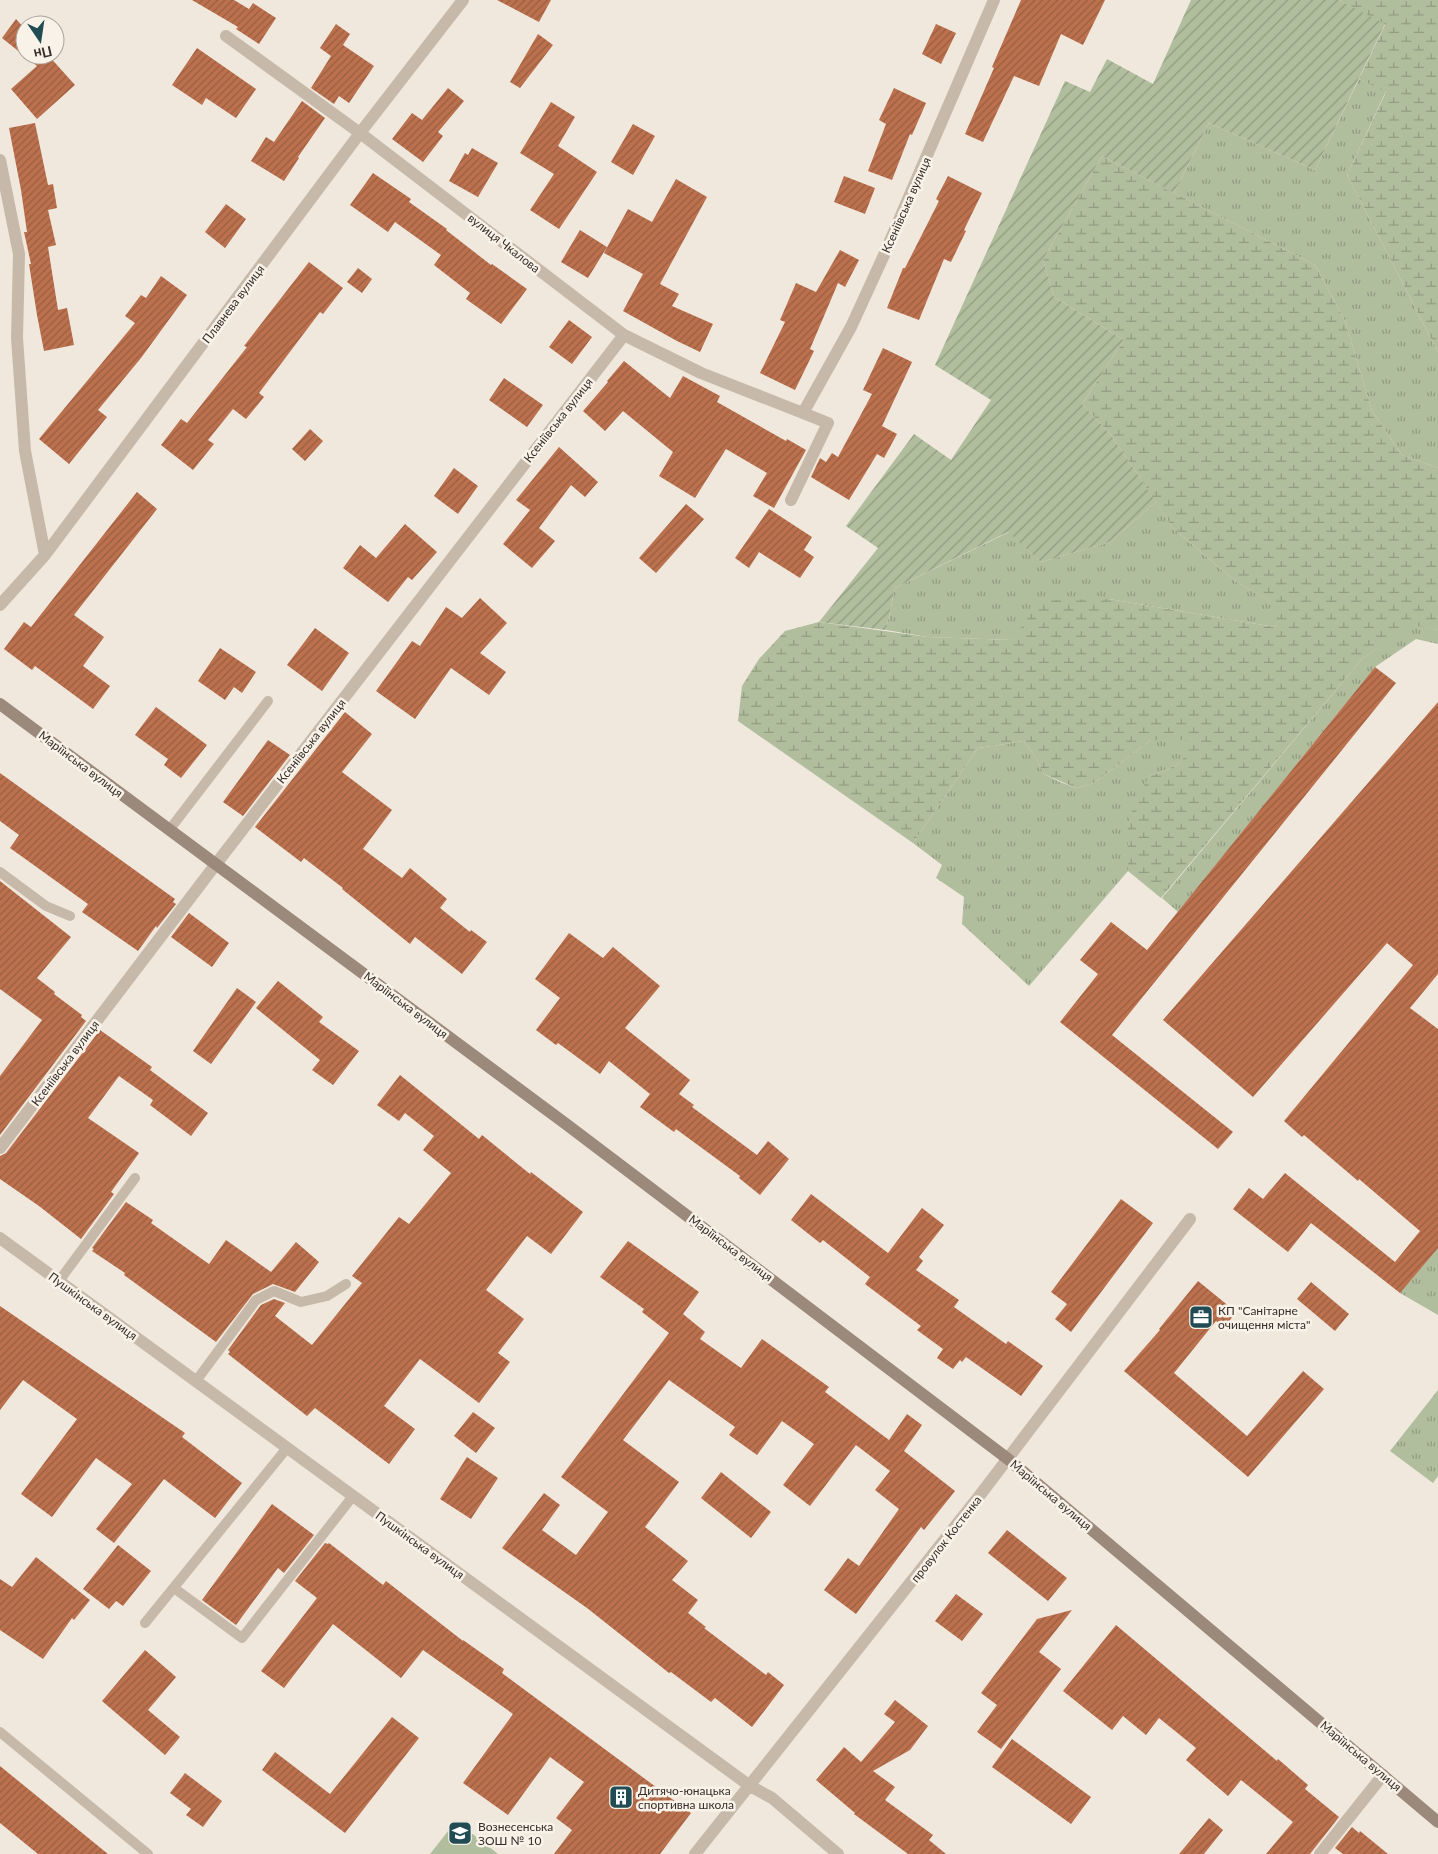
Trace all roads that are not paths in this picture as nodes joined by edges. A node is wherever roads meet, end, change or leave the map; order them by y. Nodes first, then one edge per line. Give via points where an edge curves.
1 (463, 0) edge
2 (994, 0) edge
3 (226, 36) dead end
4 (360, 133) junction
5 (0, 160) edge
6 (624, 335) junction
7 (803, 413) junction
8 (791, 500) dead end
9 (45, 555) junction
10 (0, 605) edge
11 (268, 701) dead end
12 (0, 704) edge
13 (170, 830) junction
14 (216, 864) junction
15 (0, 872) edge
16 (70, 916) dead end
17 (0, 1148) edge
18 (135, 1178) dead end
19 (1190, 1219) dead end
20 (0, 1238) edge
21 (58, 1281) junction
22 (346, 1284) dead end
23 (196, 1381) junction
24 (287, 1448) junction
25 (1008, 1459) junction
26 (353, 1496) junction
27 (174, 1588) junction
28 (146, 1623) dead end
29 (0, 1732) edge
30 (1383, 1775) junction
31 (750, 1786) junction
32 (1438, 1822) edge
33 (136, 1850) edge
34 (148, 1854) edge
35 (695, 1854) edge
36 (838, 1854) edge
37 (1320, 1854) edge

1 - 4 street, Плавнева вулиця
2 - 7 street, Ксеніївська вулиця via 851,327
3 - 4 street, вулиця Чкалова
4 - 6 street, вулиця Чкалова
4 - 9 street, Плавнева вулиця
5 - 9 street via 19,254 17,338 25,451
6 - 7 street, вулиця Чкалова via 702,373
6 - 14 street, Ксеніївська вулиця
7 - 8 street via 828,423
9 - 10 street, Плавнева вулиця
11 - 13 lane
12 - 13 main road, Маріїнська вулиця
13 - 14 main road, Маріїнська вулиця
14 - 17 street, Ксеніївська вулиця
14 - 25 main road, Маріїнська вулиця
15 - 16 lane via 46,906
18 - 21 lane
19 - 25 street, провулок Костенка
20 - 21 street, Пушкінська вулиця
21 - 23 street, Пушкінська вулиця
22 - 23 lane via 327,1296 301,1302 274,1291 256,1300
23 - 24 street, Пушкінська вулиця
24 - 26 street, Пушкінська вулиця
24 - 27 lane
25 - 30 main road, Маріїнська вулиця
25 - 31 street, провулок Костенка
26 - 27 lane via 242,1638
26 - 31 street, Пушкінська вулиця
27 - 28 lane
29 - 33 lane
30 - 32 main road, Маріїнська вулиця
30 - 37 street
31 - 35 street, провулок Костенка
31 - 36 street, Пушкінська вулиця via 772,1798
33 - 34 lane

